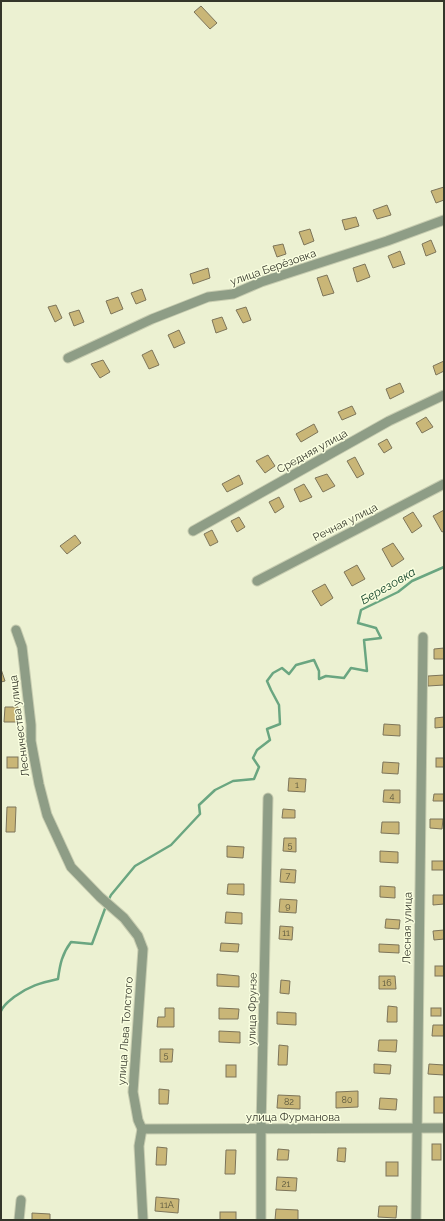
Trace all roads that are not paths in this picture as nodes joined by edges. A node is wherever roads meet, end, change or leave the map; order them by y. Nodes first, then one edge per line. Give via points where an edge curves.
1 (444, 220) edge
2 (68, 358) dead end
3 (444, 395) edge
4 (444, 484) edge
5 (193, 531) dead end
6 (257, 581) dead end
7 (16, 630) dead end
8 (423, 637) dead end
9 (268, 798) dead end
10 (107, 904) joint
11 (417, 1128) junction
12 (444, 1128) edge
13 (142, 1129) junction
14 (261, 1129) junction
15 (21, 1200) dead end
16 (19, 1220) edge
17 (142, 1220) edge
18 (261, 1220) edge
19 (416, 1220) edge

1 - 2 street, улица Берёзовка via 261,282 233,294 208,297 152,319
3 - 5 street, Средняя улица via 389,421
4 - 6 street, Речная улица
7 - 10 street, Лесничества улица via 22,647 31,741 47,815 71,866
8 - 11 street, Лесная улица
9 - 14 street, улица Фрунзе
10 - 13 street, улица Льва Толстого via 124,918 138,936 143,949 133,1092
11 - 12 street, улица Фурманова
11 - 14 street, улица Фурманова
11 - 19 street, Лесная улица
13 - 14 street, улица Фурманова
13 - 17 street, улица Льва Толстого via 138,1146
14 - 18 street, улица Фрунзе
15 - 16 street

